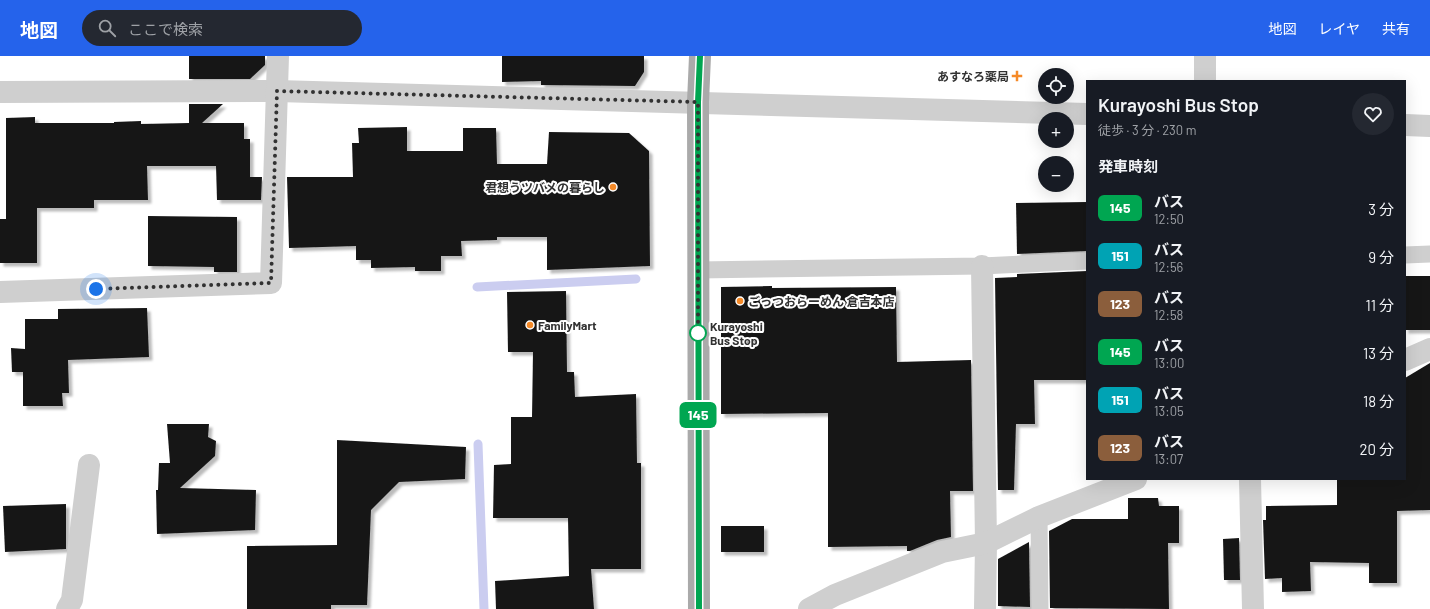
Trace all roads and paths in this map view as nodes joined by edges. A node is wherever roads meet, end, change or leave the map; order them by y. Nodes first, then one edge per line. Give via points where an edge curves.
1 (278, 56) edge
2 (700, 56) edge
3 (1205, 56) edge
4 (1205, 80) edge
5 (277, 91) junction
6 (0, 92) edge
7 (698, 102) junction
8 (1086, 114) edge
9 (1406, 125) edge
10 (1430, 126) edge
11 (1430, 254) edge
12 (1406, 255) edge
13 (1086, 261) edge
14 (982, 266) junction
15 (698, 270) junction
16 (0, 292) edge
17 (1430, 350) edge
18 (1406, 360) edge
19 (89, 464) dead end
20 (1133, 480) edge
21 (1250, 480) edge
22 (1039, 517) junction
23 (986, 542) junction
24 (67, 609) edge
25 (699, 609) edge
26 (809, 609) edge
27 (985, 609) edge
28 (1040, 609) edge
29 (1253, 609) edge

1 - 5 street
2 - 7 main road
3 - 4 street
5 - 6 street
5 - 7 street
5 - 16 street via 271,283
7 - 8 street
7 - 15 main road
9 - 10 street
11 - 12 lane
13 - 14 lane
14 - 15 lane
14 - 23 street
15 - 25 main road
17 - 18 street
19 - 24 street via 72,600
20 - 22 street
21 - 29 street
22 - 23 street
22 - 28 lane
23 - 26 street via 942,552 835,595
23 - 27 street

